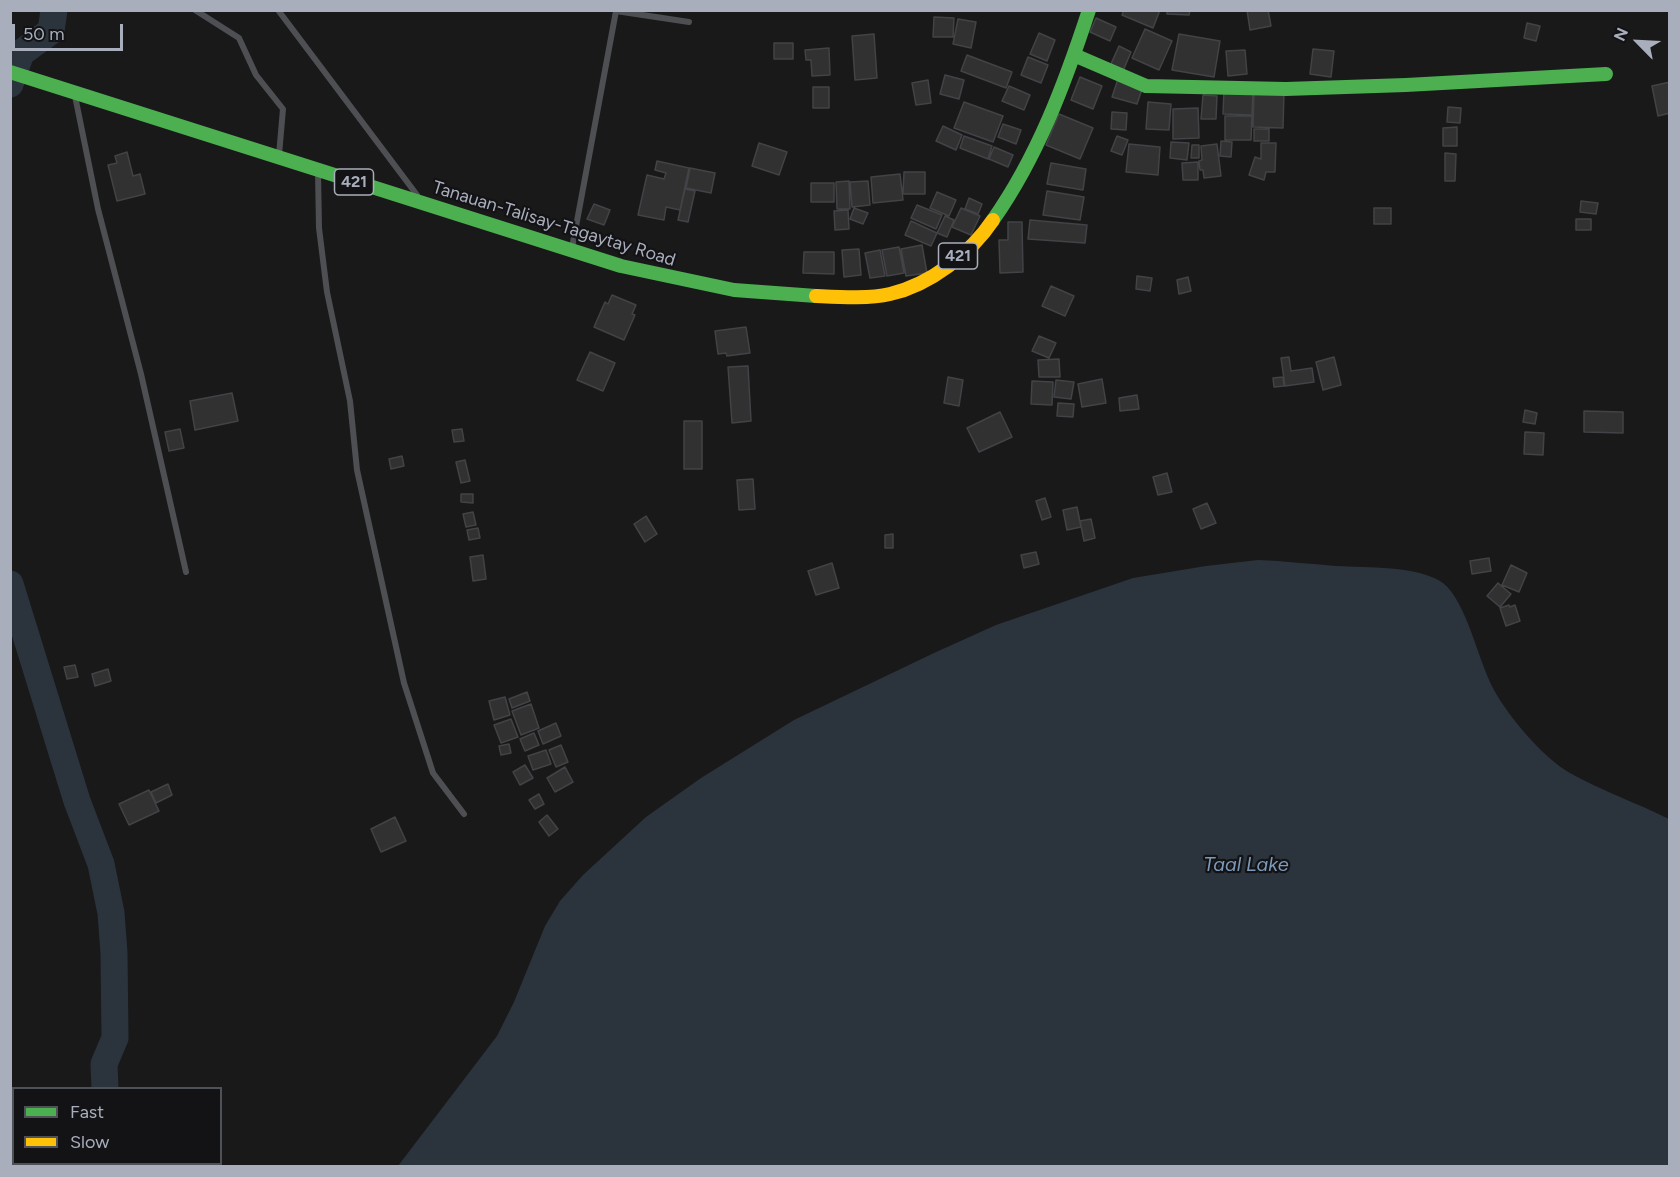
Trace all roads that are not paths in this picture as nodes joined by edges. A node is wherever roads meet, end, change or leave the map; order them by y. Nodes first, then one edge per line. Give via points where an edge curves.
1 (195, 10) edge
2 (278, 10) edge
3 (1089, 10) edge
4 (689, 22) dead end
5 (1074, 55) junction
6 (17, 74) edge
7 (1606, 74) dead end
8 (74, 92) junction
9 (279, 159) junction
10 (318, 171) junction
11 (425, 205) junction
12 (572, 251) junction
13 (186, 572) dead end
14 (464, 814) dead end

1 - 9 lane via 239,38 256,75 283,109
2 - 11 lane
3 - 5 main road, Tanauan-Talisay-Tagaytay Road / 421
4 - 12 lane via 616,11
5 - 7 main road via 1146,86 1406,86
5 - 12 main road, Tanauan-Talisay-Tagaytay Road / 421 via 1026,167 984,234 918,284 891,294 791,296 738,291 687,282
6 - 8 main road, Tanauan-Talisay-Tagaytay Road / 421
8 - 9 main road, Tanauan-Talisay-Tagaytay Road / 421
8 - 13 lane via 98,209
9 - 10 main road, Tanauan-Talisay-Tagaytay Road / 421
10 - 11 main road, Tanauan-Talisay-Tagaytay Road / 421
10 - 14 lane via 319,228 327,292 350,401 357,470 404,683 433,773
11 - 12 main road, Tanauan-Talisay-Tagaytay Road / 421

